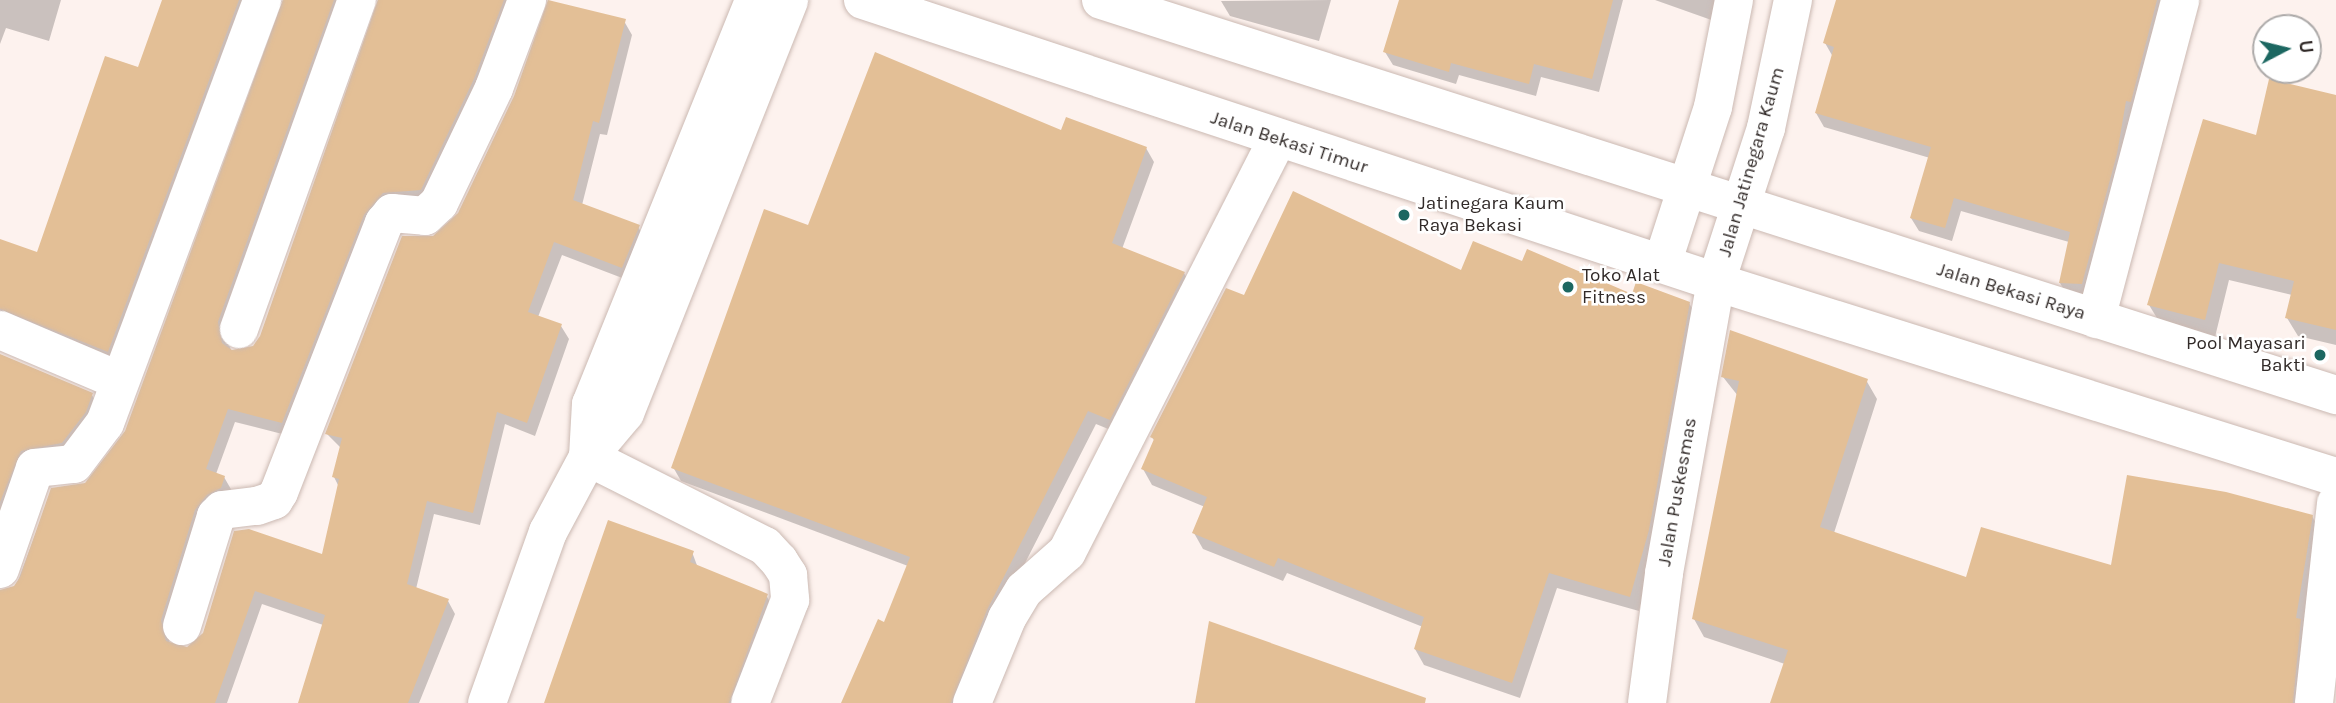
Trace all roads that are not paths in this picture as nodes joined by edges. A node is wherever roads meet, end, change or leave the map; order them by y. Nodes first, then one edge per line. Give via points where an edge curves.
1 (262, 0) edge
2 (357, 0) edge
3 (527, 0) edge
4 (754, 0) edge
5 (789, 0) edge
6 (863, 0) edge
7 (1101, 0) edge
8 (1734, 0) edge
9 (1793, 0) edge
10 (2179, 0) edge
11 (1277, 139) junction
12 (1687, 191) junction
13 (1741, 207) junction
14 (1662, 264) junction
15 (1716, 282) junction
16 (2096, 319) junction
17 (239, 329) dead end
18 (0, 330) edge
19 (120, 382) junction
20 (2336, 395) edge
21 (588, 457) junction
22 (2336, 477) edge
23 (2336, 503) edge
24 (0, 569) edge
25 (181, 626) dead end
26 (487, 703) edge
27 (750, 703) edge
28 (972, 703) edge
29 (1647, 703) edge
30 (2314, 703) edge

1 - 19 street
2 - 17 street
3 - 25 street via 495,88 439,203 425,216 392,213 384,223 279,492 265,503 222,510 216,516
4 - 21 street via 591,404
5 - 21 street via 625,413
6 - 11 street, Jalan Bekasi Timur
7 - 12 street
8 - 12 street via 1713,107
9 - 13 street, Jalan Jatinegara Kaum via 1766,128
10 - 16 street
11 - 14 street, Jalan Bekasi Timur
11 - 28 street via 1073,542 1024,590 1007,618
12 - 13 street, Jalan Bekasi Raya
12 - 14 street
13 - 15 street, Jalan Jatinegara Kaum
13 - 16 street, Jalan Bekasi Raya
14 - 15 street, Jalan Bekasi Timur
15 - 22 street
15 - 29 street, Jalan Puskesmas via 1669,545
16 - 20 street, Jalan Bekasi Raya
18 - 19 street
19 - 24 street via 105,423 79,459 68,466 35,468
21 - 26 street via 548,532
21 - 27 street via 765,546 779,561 788,575 790,600
23 - 30 street

